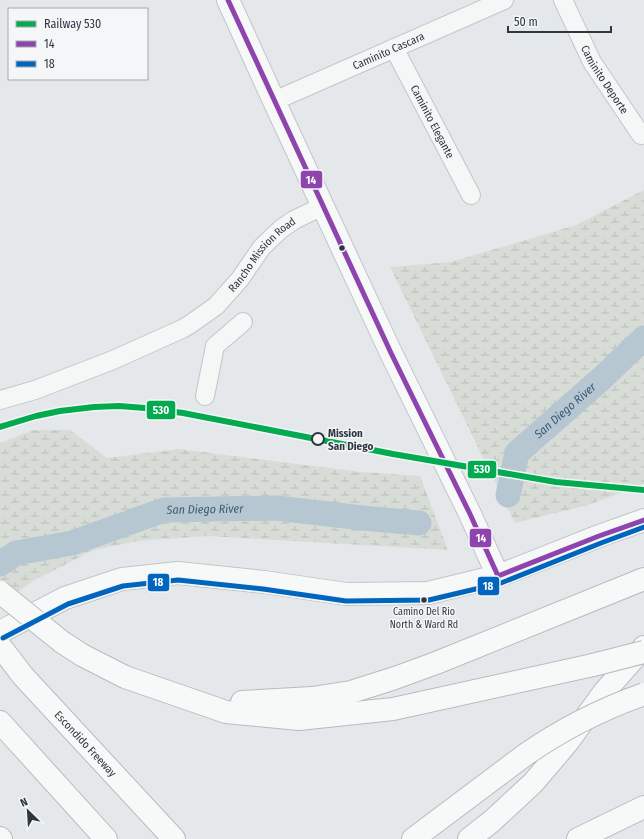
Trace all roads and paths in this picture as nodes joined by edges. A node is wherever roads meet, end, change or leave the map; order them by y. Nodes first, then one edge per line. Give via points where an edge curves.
1 (228, 0) edge
2 (504, 0) edge
3 (563, 0) edge
4 (394, 48) junction
5 (274, 102) junction
6 (641, 135) dead end
7 (471, 195) dead end
8 (323, 206) junction
9 (243, 322) dead end
10 (205, 396) dead end
11 (0, 400) edge
12 (644, 520) edge
13 (498, 576) junction
14 (644, 578) edge
15 (0, 592) edge
16 (0, 632) edge
17 (0, 646) edge
18 (644, 647) edge
19 (644, 652) edge
20 (171, 693) junction
21 (644, 694) edge
22 (0, 722) edge
23 (644, 807) edge
24 (106, 839) edge
25 (174, 839) edge
26 (413, 839) edge
27 (469, 839) edge
28 (578, 839) edge

1 - 5 main road
2 - 4 street, Caminito Cascara
3 - 6 street, Caminito Deporte via 592,62
4 - 5 street, Caminito Cascara
4 - 7 street, Caminito Elegante
5 - 8 main road
8 - 11 street, Rancho Mission Road via 281,229 262,247 240,279 216,306 182,330 35,390
8 - 13 main road
9 - 10 street via 215,346
12 - 13 main road
13 - 16 main road via 428,593 346,594 178,573 122,579 65,598
14 - 20 main road via 429,665 351,692 244,703
15 - 20 main road, bridge via 82,655 125,677
17 - 25 main road, Escondido Freeway via 23,676
18 - 27 main road via 533,783
19 - 20 main road, bridge via 393,709 300,719 226,712
21 - 26 main road, bridge via 612,706 543,743
22 - 24 main road
23 - 28 main road

